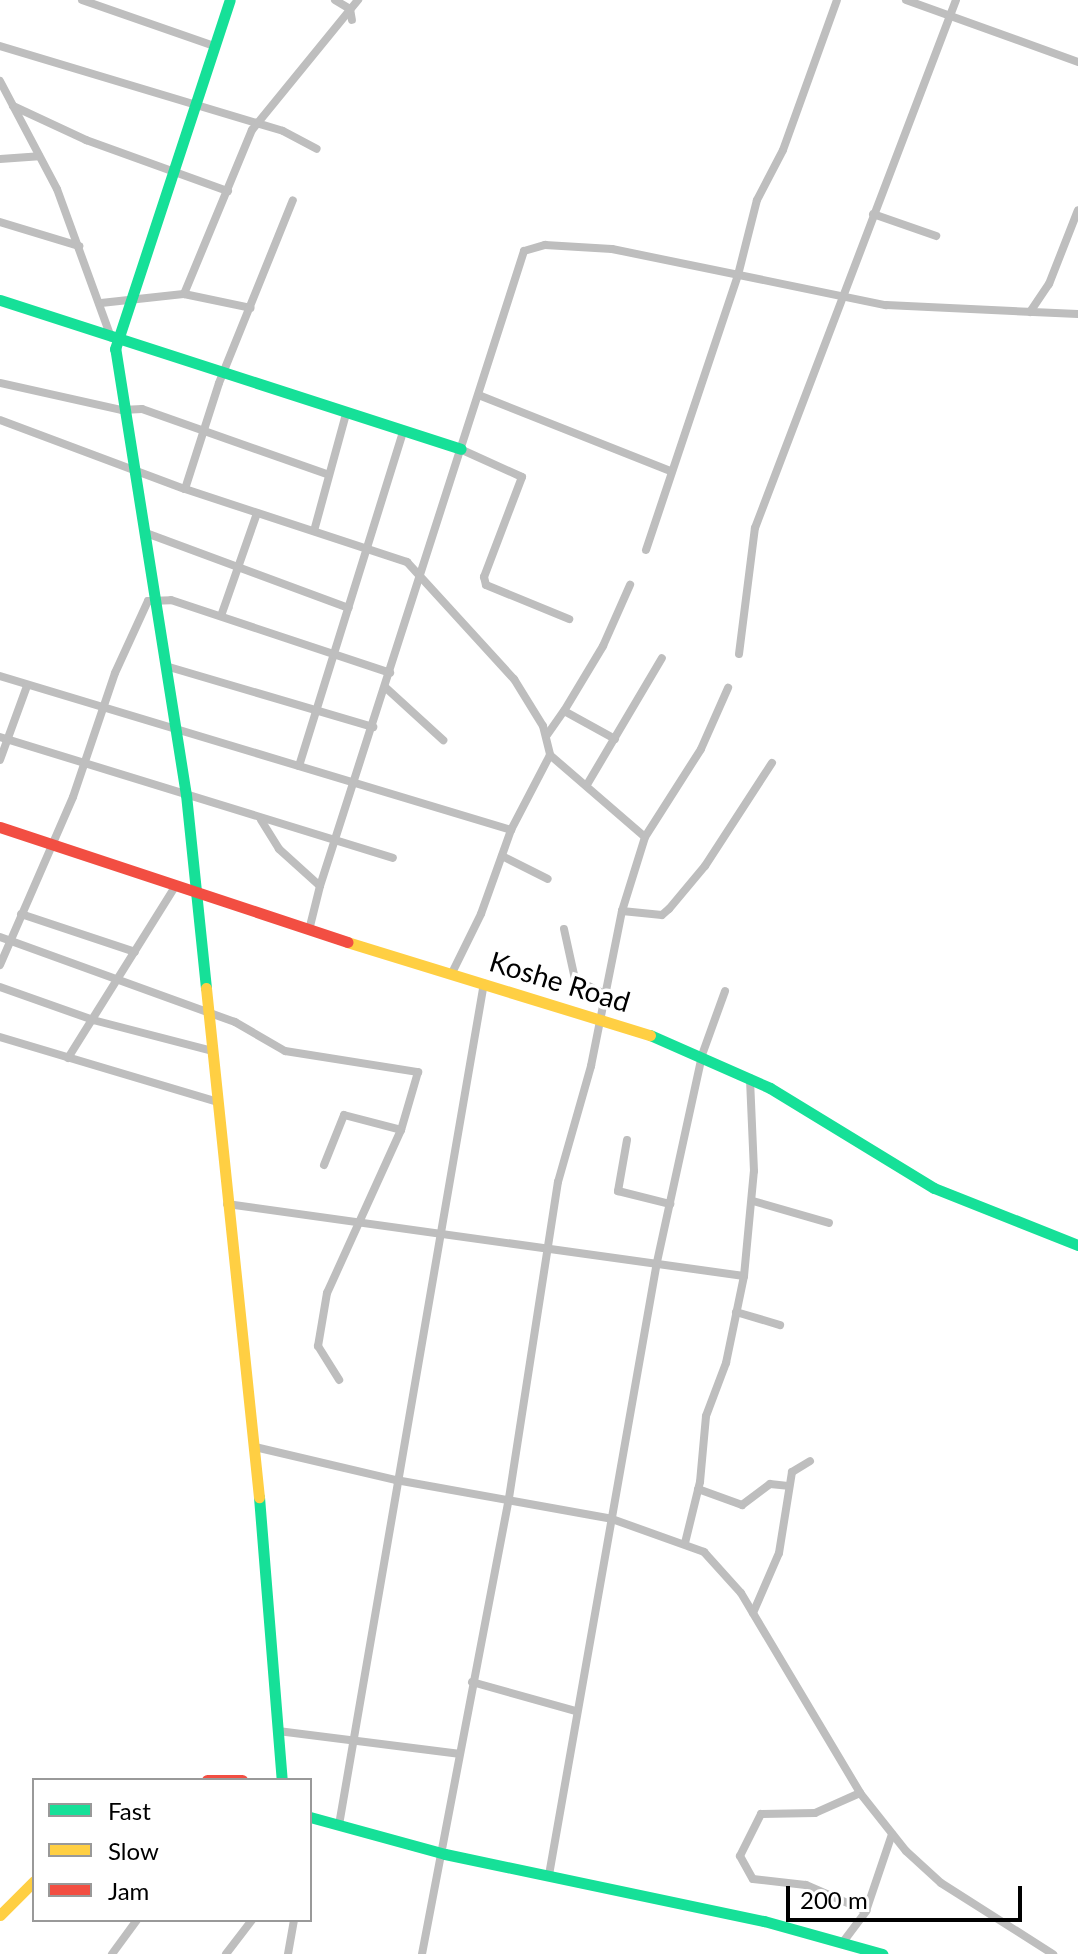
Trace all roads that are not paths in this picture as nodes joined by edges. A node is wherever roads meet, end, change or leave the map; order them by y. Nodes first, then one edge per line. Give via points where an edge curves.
1 (82, 0) edge
2 (230, 0) edge
3 (335, 0) edge
4 (358, 0) edge
5 (837, 0) edge
6 (906, 0) edge
7 (956, 0) edge
8 (350, 9) junction
9 (951, 14) junction
10 (352, 20) dead end
11 (0, 46) edge
12 (214, 46) junction
13 (1078, 62) edge
14 (0, 81) edge
15 (195, 105) junction
16 (13, 106) junction
17 (257, 123) junction
18 (317, 149) dead end
19 (39, 156) junction
20 (0, 159) edge
21 (173, 170) junction
22 (228, 191) junction
23 (293, 200) dead end
24 (1078, 210) edge
25 (873, 214) junction
26 (0, 222) edge
27 (936, 236) dead end
28 (79, 246) junction
29 (738, 275) junction
30 (184, 294) junction
31 (841, 295) junction
32 (0, 300) edge
33 (129, 301) junction
34 (101, 303) junction
35 (251, 308) junction
36 (1030, 312) junction
37 (1078, 314) edge
38 (114, 339) junction
39 (224, 375) junction
40 (0, 383) edge
41 (481, 396) junction
42 (122, 410) junction
43 (346, 414) junction
44 (0, 420) edge
45 (204, 430) junction
46 (403, 433) junction
47 (460, 449) junction
48 (131, 467) junction
49 (670, 471) junction
50 (329, 475) junction
51 (185, 489) junction
52 (257, 513) junction
53 (314, 531) junction
54 (146, 533) junction
55 (368, 549) junction
56 (646, 550) dead end
57 (238, 566) junction
58 (421, 573) junction
59 (630, 585) dead end
60 (157, 598) junction
61 (349, 608) junction
62 (221, 616) junction
63 (569, 619) dead end
64 (739, 654) dead end
65 (334, 655) junction
66 (662, 658) dead end
67 (169, 667) junction
68 (390, 673) junction
69 (0, 676) edge
70 (27, 686) junction
71 (385, 687) junction
72 (728, 688) dead end
73 (103, 709) junction
74 (315, 711) junction
75 (564, 711) junction
76 (373, 727) junction
77 (178, 730) junction
78 (547, 735) junction
79 (4, 739) edge
80 (615, 739) junction
81 (443, 740) dead end
82 (550, 755) junction
83 (0, 760) edge
84 (772, 763) dead end
85 (83, 765) junction
86 (299, 766) junction
87 (355, 783) junction
88 (588, 783) junction
89 (186, 795) junction
90 (260, 820) junction
91 (0, 827) edge
92 (511, 830) junction
93 (645, 837) junction
94 (336, 842) junction
95 (49, 844) junction
96 (502, 856) junction
97 (393, 858) dead end
98 (548, 879) dead end
99 (176, 885) junction
100 (320, 886) junction
101 (195, 892) junction
102 (622, 911) junction
103 (21, 914) junction
104 (564, 929) dead end
105 (309, 930) junction
106 (0, 937) edge
107 (10, 941) junction
108 (135, 952) junction
109 (0, 965) edge
110 (452, 973) junction
111 (115, 980) junction
112 (484, 983) junction
113 (0, 987) edge
114 (725, 991) dead end
115 (604, 994) junction
116 (209, 1012) junction
117 (599, 1018) junction
118 (93, 1020) junction
119 (0, 1037) edge
120 (213, 1051) junction
121 (702, 1055) junction
122 (68, 1058) junction
123 (750, 1078) junction
124 (218, 1102) junction
125 (401, 1130) junction
126 (627, 1140) dead end
127 (324, 1165) dead end
128 (753, 1201) junction
129 (227, 1204) junction
130 (670, 1204) junction
131 (357, 1221) junction
132 (829, 1223) dead end
133 (442, 1235) junction
134 (1078, 1245) edge
135 (549, 1249) junction
136 (657, 1262) junction
137 (744, 1276) junction
138 (736, 1312) junction
139 (780, 1325) dead end
140 (339, 1380) dead end
141 (255, 1447) junction
142 (810, 1461) dead end
143 (396, 1480) junction
144 (788, 1486) junction
145 (698, 1489) junction
146 (509, 1498) junction
147 (612, 1519) junction
148 (685, 1543) junction
149 (753, 1613) junction
150 (472, 1682) junction
151 (576, 1711) junction
152 (278, 1731) junction
153 (351, 1741) junction
154 (459, 1754) junction
155 (282, 1778) edge
156 (860, 1793) junction
157 (312, 1818) edge
158 (339, 1825) junction
159 (892, 1834) junction
160 (445, 1854) junction
161 (549, 1875) junction
162 (32, 1883) edge
163 (866, 1911) junction
164 (0, 1915) edge
165 (136, 1922) edge
166 (250, 1922) edge
167 (294, 1922) edge
168 (843, 1942) junction
169 (112, 1954) edge
170 (226, 1954) edge
171 (288, 1954) edge
172 (422, 1954) edge
173 (882, 1954) edge
174 (1053, 1954) edge

1 - 12 street
2 - 12 street
3 - 8 street
4 - 8 street
5 - 29 street via 783,150 757,200
6 - 9 street
7 - 9 street
8 - 10 street
8 - 17 street
9 - 13 street
9 - 25 street
11 - 15 street
12 - 15 street
14 - 16 street
15 - 17 street
15 - 21 street
16 - 19 street
16 - 21 street via 86,140
17 - 18 street
17 - 22 street
19 - 20 street
19 - 28 street
21 - 22 street
21 - 33 street
22 - 30 street
23 - 35 street
24 - 36 street via 1057,267
25 - 27 street
25 - 31 street
26 - 28 street
28 - 34 street
29 - 31 street
29 - 41 street via 612,249 545,245 524,251
29 - 49 street
30 - 33 street
30 - 35 street
31 - 36 street via 886,305
31 - 64 street via 751,545
32 - 38 street
33 - 34 street
33 - 38 street
34 - 38 street
35 - 39 street
36 - 37 street
38 - 39 street
38 - 42 street
39 - 43 street
39 - 45 street
40 - 42 street
41 - 47 street
41 - 49 street
42 - 45 street via 142,409
42 - 48 street
43 - 46 street
43 - 50 street
44 - 48 street
45 - 50 street
45 - 51 street
46 - 47 street
46 - 55 street
47 - 58 street
47 - 63 street via 522,477 484,577 486,585
48 - 51 street
48 - 54 street
49 - 56 street
50 - 53 street
51 - 52 street
52 - 53 street
52 - 57 street
53 - 55 street
54 - 57 street
54 - 60 street
55 - 58 street via 407,562
55 - 61 street
57 - 61 street
57 - 62 street
58 - 68 street
58 - 78 street via 514,679
59 - 75 street via 603,646
60 - 62 street
60 - 67 street
60 - 73 street via 148,601 135,621
61 - 65 street
62 - 65 street
65 - 68 street
65 - 74 street
66 - 80 street
67 - 74 street
67 - 77 street
68 - 71 street
69 - 70 street
70 - 73 street
70 - 79 street
71 - 76 street
71 - 81 street
72 - 93 street via 701,749
73 - 77 street
73 - 85 street
74 - 76 street
74 - 86 street
75 - 78 street
75 - 80 street
76 - 87 street
77 - 86 street
77 - 89 street
78 - 82 street
79 - 83 street
79 - 85 street
80 - 88 street
82 - 88 street
82 - 92 street
84 - 102 street via 705,866 669,909 662,915
85 - 89 street
85 - 95 street
86 - 87 street
87 - 92 street
87 - 94 street
88 - 93 street
89 - 90 street
89 - 101 street
90 - 94 street
90 - 100 street via 279,849
91 - 95 street, Koshe Road
92 - 96 street
93 - 102 street
94 - 97 street
94 - 100 street
95 - 99 street, Koshe Road
95 - 103 street
96 - 98 street
96 - 110 street
99 - 101 street, Koshe Road
99 - 108 street
100 - 105 street
101 - 105 street, Koshe Road
101 - 116 street
102 - 115 street
103 - 107 street
103 - 108 street
104 - 115 street via 575,979
105 - 110 street, Koshe Road
106 - 107 street
107 - 109 street
107 - 111 street
108 - 111 street
110 - 112 street, Koshe Road
111 - 116 street
111 - 118 street
112 - 117 street, Koshe Road
112 - 133 street
113 - 118 street
114 - 121 street
115 - 117 street
116 - 120 street
116 - 125 street via 285,1051 418,1072
117 - 121 street, Koshe Road
117 - 135 street via 558,1182
118 - 120 street
118 - 122 street
119 - 122 street
120 - 124 street
121 - 123 street, Koshe Road
121 - 130 street
122 - 124 street
123 - 128 street
123 - 134 street, Koshe Road via 934,1188
124 - 129 street
125 - 127 street via 344,1115
125 - 131 street
126 - 130 street via 618,1191
128 - 132 street
128 - 137 street
129 - 131 street
129 - 141 street
130 - 136 street
131 - 133 street
131 - 140 street via 327,1293 318,1346
133 - 135 street
133 - 143 street
135 - 136 street
135 - 146 street
136 - 137 street
136 - 147 street
137 - 138 street
138 - 139 street
138 - 145 street via 726,1363 706,1416
141 - 143 street
141 - 152 street
142 - 144 street via 793,1468
143 - 146 street
143 - 153 street
144 - 145 street via 770,1484 742,1505
144 - 149 street via 779,1553
145 - 148 street
146 - 147 street
146 - 150 street
147 - 148 street
147 - 151 street
148 - 149 street via 721,1566
149 - 156 street
150 - 151 street
150 - 154 street
151 - 161 street
152 - 153 street
152 - 155 street
153 - 154 street
153 - 158 street
154 - 160 street
156 - 159 street
156 - 163 street via 815,1813 761,1814 740,1856 753,1879 806,1885
157 - 158 street
158 - 160 street
159 - 163 street
159 - 174 street via 941,1883
160 - 161 street
160 - 172 street via 435,1869
161 - 168 street
162 - 164 street
163 - 168 street
165 - 169 street
166 - 170 street
167 - 171 street
168 - 173 street

